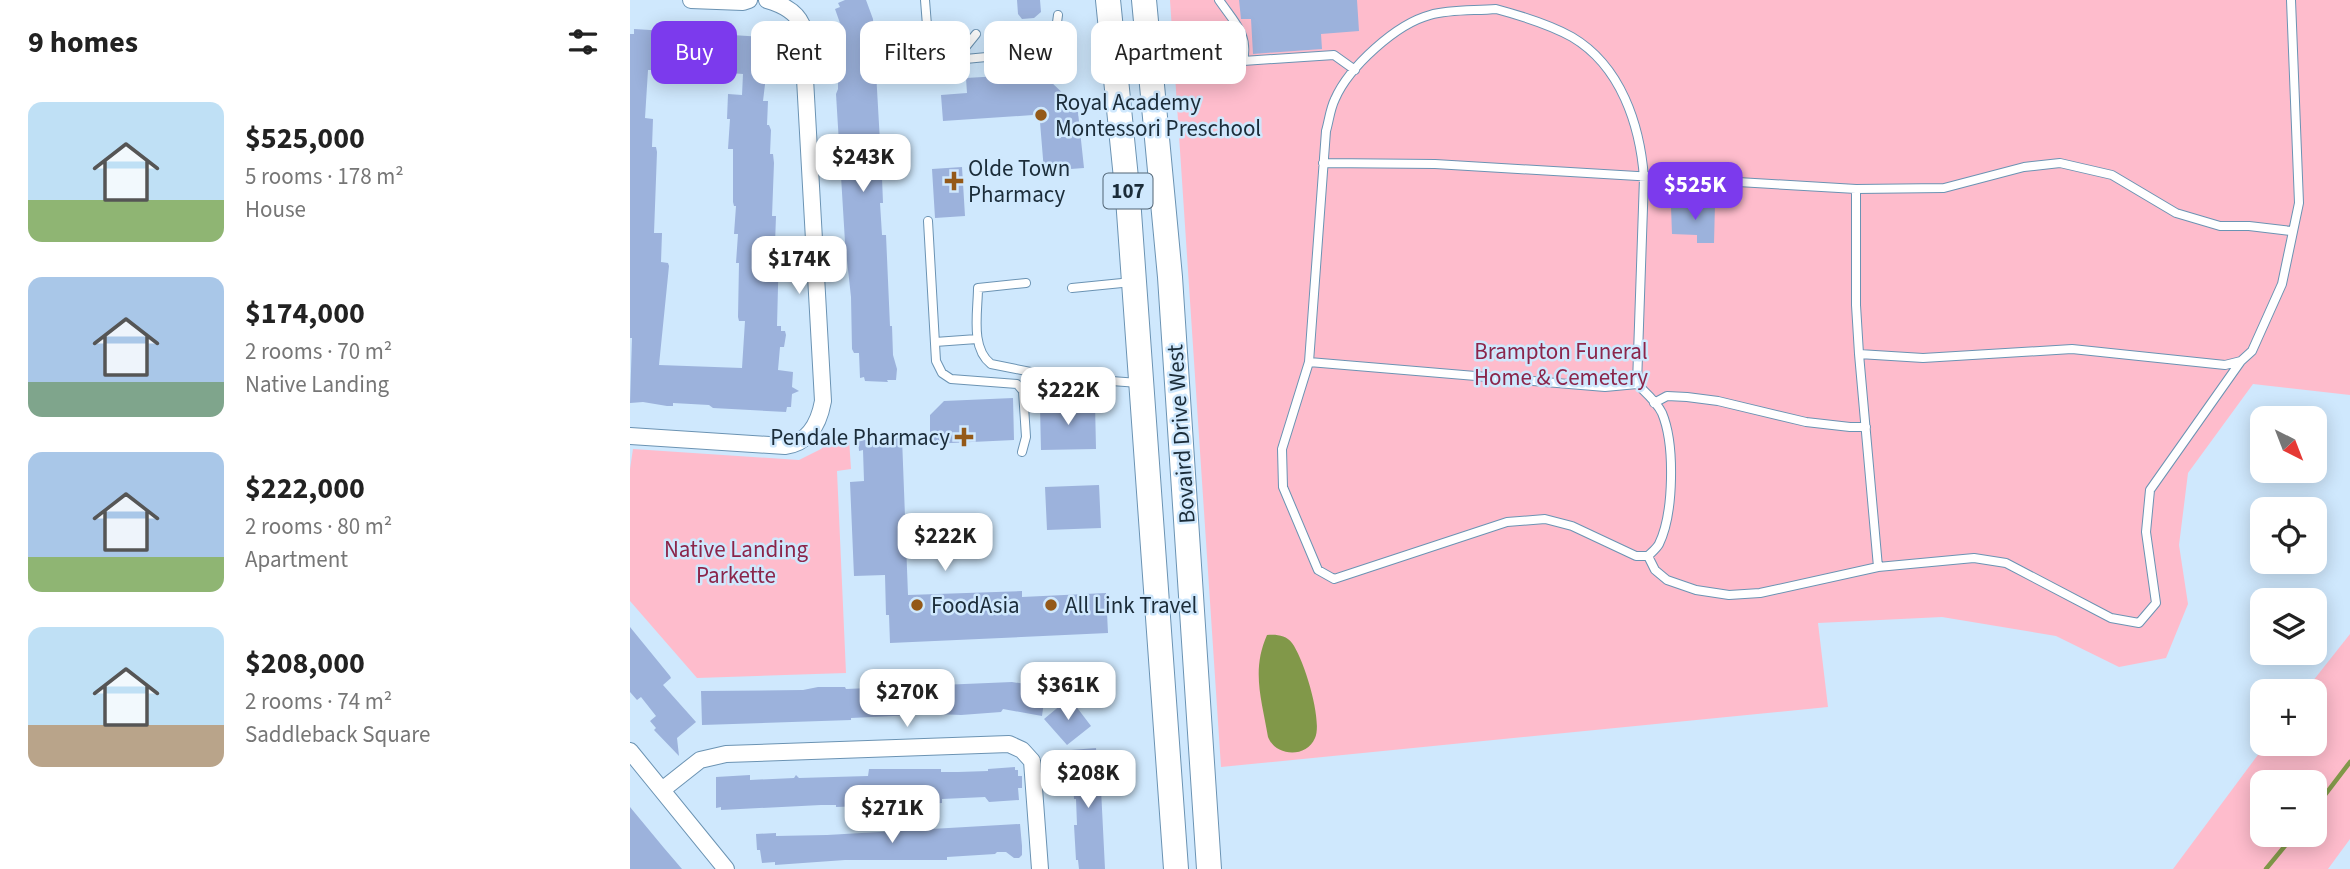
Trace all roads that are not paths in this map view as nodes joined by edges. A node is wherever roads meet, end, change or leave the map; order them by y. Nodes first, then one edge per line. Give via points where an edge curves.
1 (691, 0) edge
2 (749, 0) edge
3 (767, 0) edge
4 (925, 0) edge
5 (1108, 0) edge
6 (1144, 0) edge
7 (1219, 0) edge
8 (2291, 0) edge
9 (1496, 4) edge
10 (1058, 15) dead end
11 (927, 21) edge
12 (976, 34) dead end
13 (970, 41) edge
14 (970, 59) edge
15 (1354, 70) junction
16 (1323, 163) junction
17 (1644, 178) junction
18 (1856, 189) junction
19 (928, 221) dead end
20 (2291, 231) junction
21 (1170, 277) junction
22 (1135, 281) junction
23 (1026, 283) dead end
24 (1072, 288) dead end
25 (978, 339) junction
26 (935, 342) junction
27 (1859, 354) junction
28 (2241, 361) junction
29 (1309, 362) junction
30 (1142, 383) junction
31 (1637, 384) junction
32 (1654, 403) junction
33 (1866, 427) junction
34 (630, 436) edge
35 (1022, 452) dead end
36 (1648, 556) junction
37 (1878, 566) junction
38 (630, 751) edge
39 (662, 790) junction
40 (726, 869) edge
41 (1040, 869) edge
42 (1176, 869) edge
43 (1209, 869) edge

1 - 2 street
3 - 34 street via 794,13 802,25 821,417 802,440 785,446
4 - 11 lane
5 - 22 main road, Bovaird Drive West / 107
6 - 21 main road, Bovaird Drive West / 107
7 - 15 lane via 1241,33 1243,61 1334,55
8 - 20 lane via 2298,202
9 - 15 lane via 1431,15 1407,24
9 - 17 lane via 1554,28 1595,56 1626,99 1636,124
10 - 14 lane via 1049,51
12 - 13 lane
15 - 16 lane via 1335,99
16 - 17 lane via 1436,164
16 - 29 lane
17 - 18 lane
17 - 31 lane
18 - 20 lane via 1944,188 2024,167 2060,163 2112,175 2176,213 2220,226
18 - 27 lane
19 - 26 lane
20 - 28 lane via 2282,284 2252,351
21 - 22 main road
21 - 43 main road, Bovaird Drive West / 107
22 - 24 lane
22 - 30 main road, Bovaird Drive West / 107
23 - 25 lane via 978,288
25 - 26 lane
25 - 30 lane via 983,358 991,364 1056,377
26 - 35 lane via 936,361 951,379 1017,384 1023,391 1026,437
27 - 28 lane via 1923,359 2072,349 2225,365
27 - 33 lane
28 - 37 lane via 2150,490 2146,533 2156,603 2139,623 2111,618 2006,563 1974,558
29 - 31 lane via 1605,387
29 - 36 lane via 1282,449 1283,487 1318,570 1334,579 1507,522 1545,519 1572,526 1636,556
30 - 42 main road, Bovaird Drive West / 107
31 - 32 lane
32 - 33 lane via 1667,396 1687,397 1806,422
32 - 36 lane via 1669,435 1670,492 1658,545
33 - 37 lane
36 - 37 lane via 1667,580 1729,595 1760,593
38 - 39 street
39 - 40 street
39 - 41 street via 700,761 726,754 1009,744 1032,761

